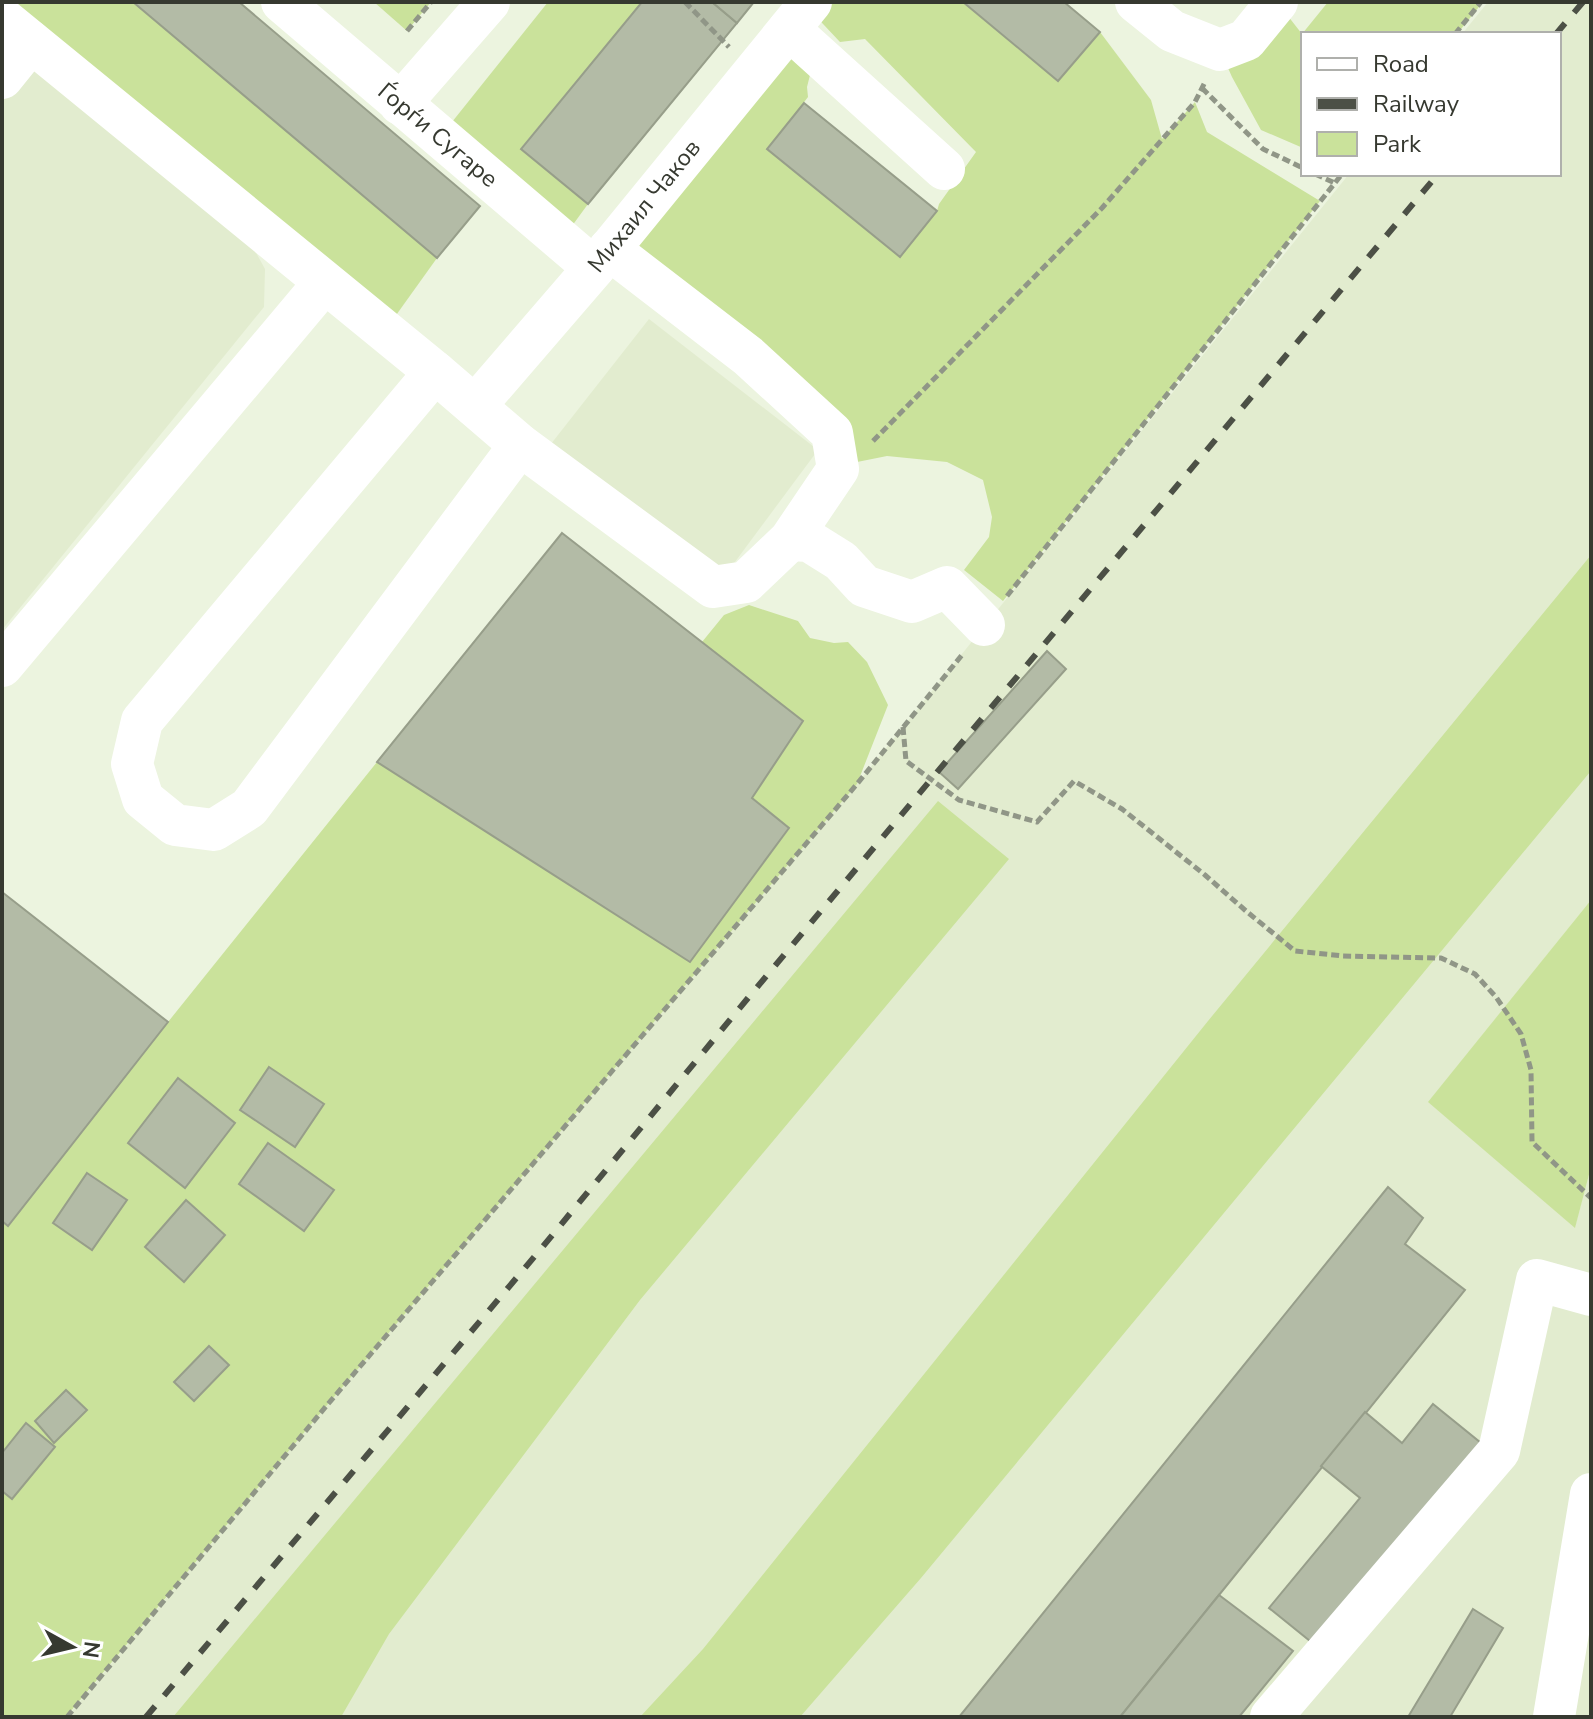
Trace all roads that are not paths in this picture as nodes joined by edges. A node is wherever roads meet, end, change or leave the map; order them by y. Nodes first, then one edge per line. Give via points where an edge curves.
1 (282, 2) edge
2 (489, 2) edge
3 (1136, 2) edge
4 (1277, 2) edge
5 (800, 16) edge
6 (16, 30) edge
7 (2, 78) edge
8 (400, 104) junction
9 (944, 169) dead end
10 (602, 258) junction
11 (324, 283) junction
12 (435, 372) junction
13 (475, 406) junction
14 (520, 445) junction
15 (790, 540) junction
16 (984, 625) road end
17 (2, 666) edge
18 (1591, 1295) edge
19 (1591, 1494) edge
20 (1271, 1717) edge
21 (1554, 1717) edge

1 - 8 street, Ѓорѓи Сугаре
2 - 8 street
3 - 4 street via 1172,31 1220,50 1246,40
5 - 9 street
5 - 10 street, Михаил Чаков
6 - 7 street
6 - 11 street
8 - 10 street, Ѓорѓи Сугаре
10 - 13 street, Михаил Чаков
10 - 15 street, Ѓорѓи Сугаре via 748,356 832,433 838,469
11 - 12 street
11 - 17 street
12 - 13 street
12 - 14 street via 142,721 132,764 143,799 175,825 214,830 249,808
13 - 14 street
14 - 15 street via 713,587 746,582
15 - 16 street via 809,541 841,561 864,586 912,602 947,587
18 - 20 street via 1537,1280 1499,1451
19 - 21 street

